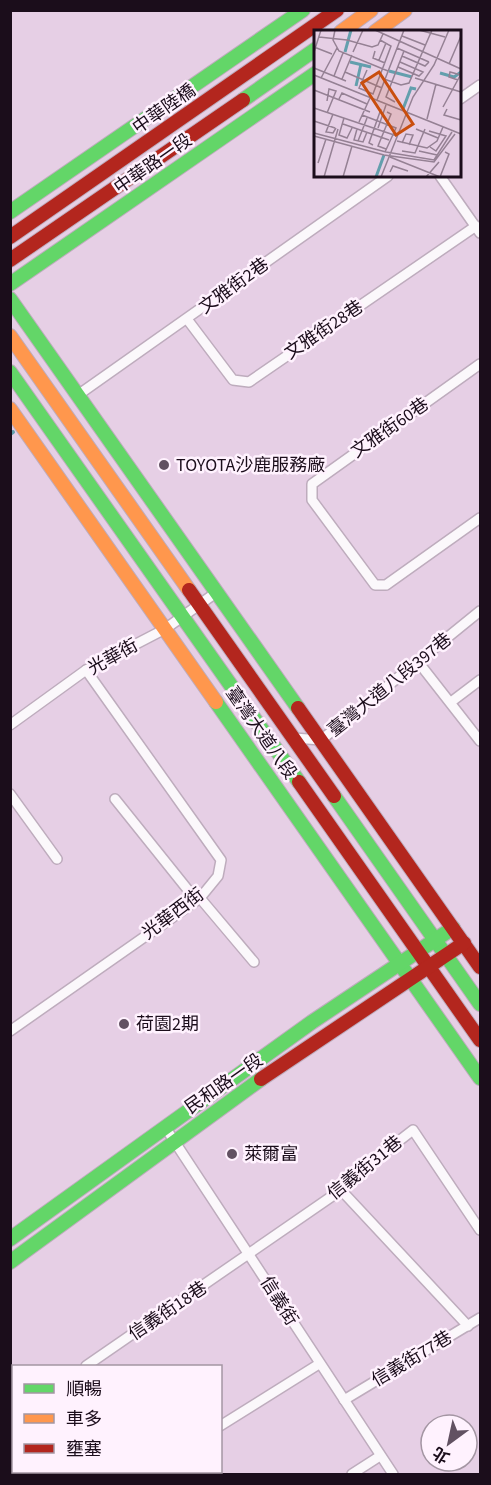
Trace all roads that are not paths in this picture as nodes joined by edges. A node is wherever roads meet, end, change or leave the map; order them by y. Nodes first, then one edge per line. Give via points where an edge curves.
1 (303, 10) edge
2 (337, 10) edge
3 (371, 10) edge
4 (405, 10) edge
5 (344, 30) edge
6 (378, 30) edge
7 (314, 50) edge
8 (314, 74) edge
9 (480, 85) edge
10 (461, 98) edge
11 (387, 177) edge
12 (441, 177) edge
13 (10, 212) edge
14 (478, 230) edge
15 (10, 237) edge
16 (10, 260) edge
17 (10, 284) edge
18 (10, 299) edge
19 (188, 319) junction
20 (10, 336) edge
21 (480, 364) edge
22 (10, 372) edge
23 (78, 395) junction
24 (10, 409) edge
25 (480, 518) edge
26 (217, 592) junction
27 (200, 604) junction
28 (480, 611) edge
29 (182, 616) junction
30 (165, 629) junction
31 (419, 663) junction
32 (86, 670) junction
33 (480, 680) edge
34 (451, 702) junction
35 (10, 725) edge
36 (294, 738) junction
37 (321, 740) junction
38 (480, 741) edge
39 (10, 794) edge
40 (115, 799) dead end
41 (57, 859) dead end
42 (198, 899) junction
43 (453, 928) junction
44 (436, 940) junction
45 (464, 943) junction
46 (419, 952) junction
47 (446, 955) junction
48 (254, 962) dead end
49 (402, 965) junction
50 (428, 966) junction
51 (480, 967) edge
52 (410, 977) junction
53 (480, 1004) edge
54 (10, 1031) edge
55 (480, 1040) edge
56 (480, 1078) edge
57 (165, 1127) junction
58 (175, 1140) junction
59 (341, 1190) junction
60 (480, 1230) edge
61 (10, 1239) edge
62 (249, 1255) junction
63 (10, 1262) edge
64 (480, 1318) edge
65 (468, 1326) junction
66 (319, 1364) junction
67 (87, 1365) edge
68 (344, 1401) junction
69 (222, 1425) edge
70 (380, 1456) junction
71 (352, 1474) edge
72 (393, 1474) edge

1 - 13 main road
2 - 15 main road, 中華陸橋
3 - 5 main road
4 - 6 main road
7 - 16 main road, 中華陸橋
8 - 17 main road, 中華路一段
9 - 10 street
11 - 19 street, 文雅街2巷
12 - 14 street
14 - 19 street, 文雅街28巷 via 249,382 233,380
18 - 23 main road
19 - 23 street, 文雅街2巷
20 - 27 main road, 臺灣大道八段
21 - 25 street, 文雅街60巷 via 312,484 312,500 375,585 386,585
22 - 29 main road, 臺灣大道八段
23 - 26 main road
24 - 30 main road, 臺灣大道八段
26 - 27 street, 光華街
26 - 37 main road
27 - 29 street, 光華街
27 - 36 main road, 臺灣大道八段
28 - 31 street, 臺灣大道八段397巷
29 - 30 street, 光華街
29 - 46 main road, 臺灣大道八段
30 - 32 street, 光華街
30 - 49 main road, 臺灣大道八段
31 - 34 street
31 - 37 street, 臺灣大道八段397巷
32 - 35 street, 光華街
32 - 42 street, 光華西街 via 221,860 218,876
33 - 34 street
34 - 38 street
36 - 37 street, 臺灣大道八段397巷
36 - 44 main road, 臺灣大道八段
37 - 43 main road
39 - 41 street
40 - 42 street
42 - 48 street
42 - 54 street, 光華西街
43 - 44 main road, 民和路一段
43 - 45 main road
44 - 45 main road
44 - 46 main road, 民和路一段
44 - 47 main road, 臺灣大道八段
45 - 47 main road, 民和路一段
45 - 51 main road
46 - 49 main road, 民和路一段
46 - 50 main road, 臺灣大道八段
47 - 50 main road, 民和路一段
47 - 53 main road, 臺灣大道八段
49 - 52 main road, 臺灣大道八段
49 - 57 main road, 民和路一段 via 312,1022
50 - 52 main road, 民和路一段
50 - 55 main road, 臺灣大道八段
52 - 56 main road, 臺灣大道八段
52 - 58 main road, 民和路一段
57 - 58 street, 信義街
57 - 61 main road, 民和路一段
58 - 62 street, 信義街
58 - 63 main road, 民和路一段
59 - 60 street, 信義街31巷 via 413,1130
59 - 62 street, 信義街31巷
59 - 65 street
62 - 66 street, 信義街
62 - 67 street, 信義街18巷
64 - 65 street, 信義街77巷
65 - 68 street, 信義街77巷
66 - 68 street, 信義街
66 - 69 street
68 - 70 street, 信義街
70 - 71 street
70 - 72 street, 信義街

